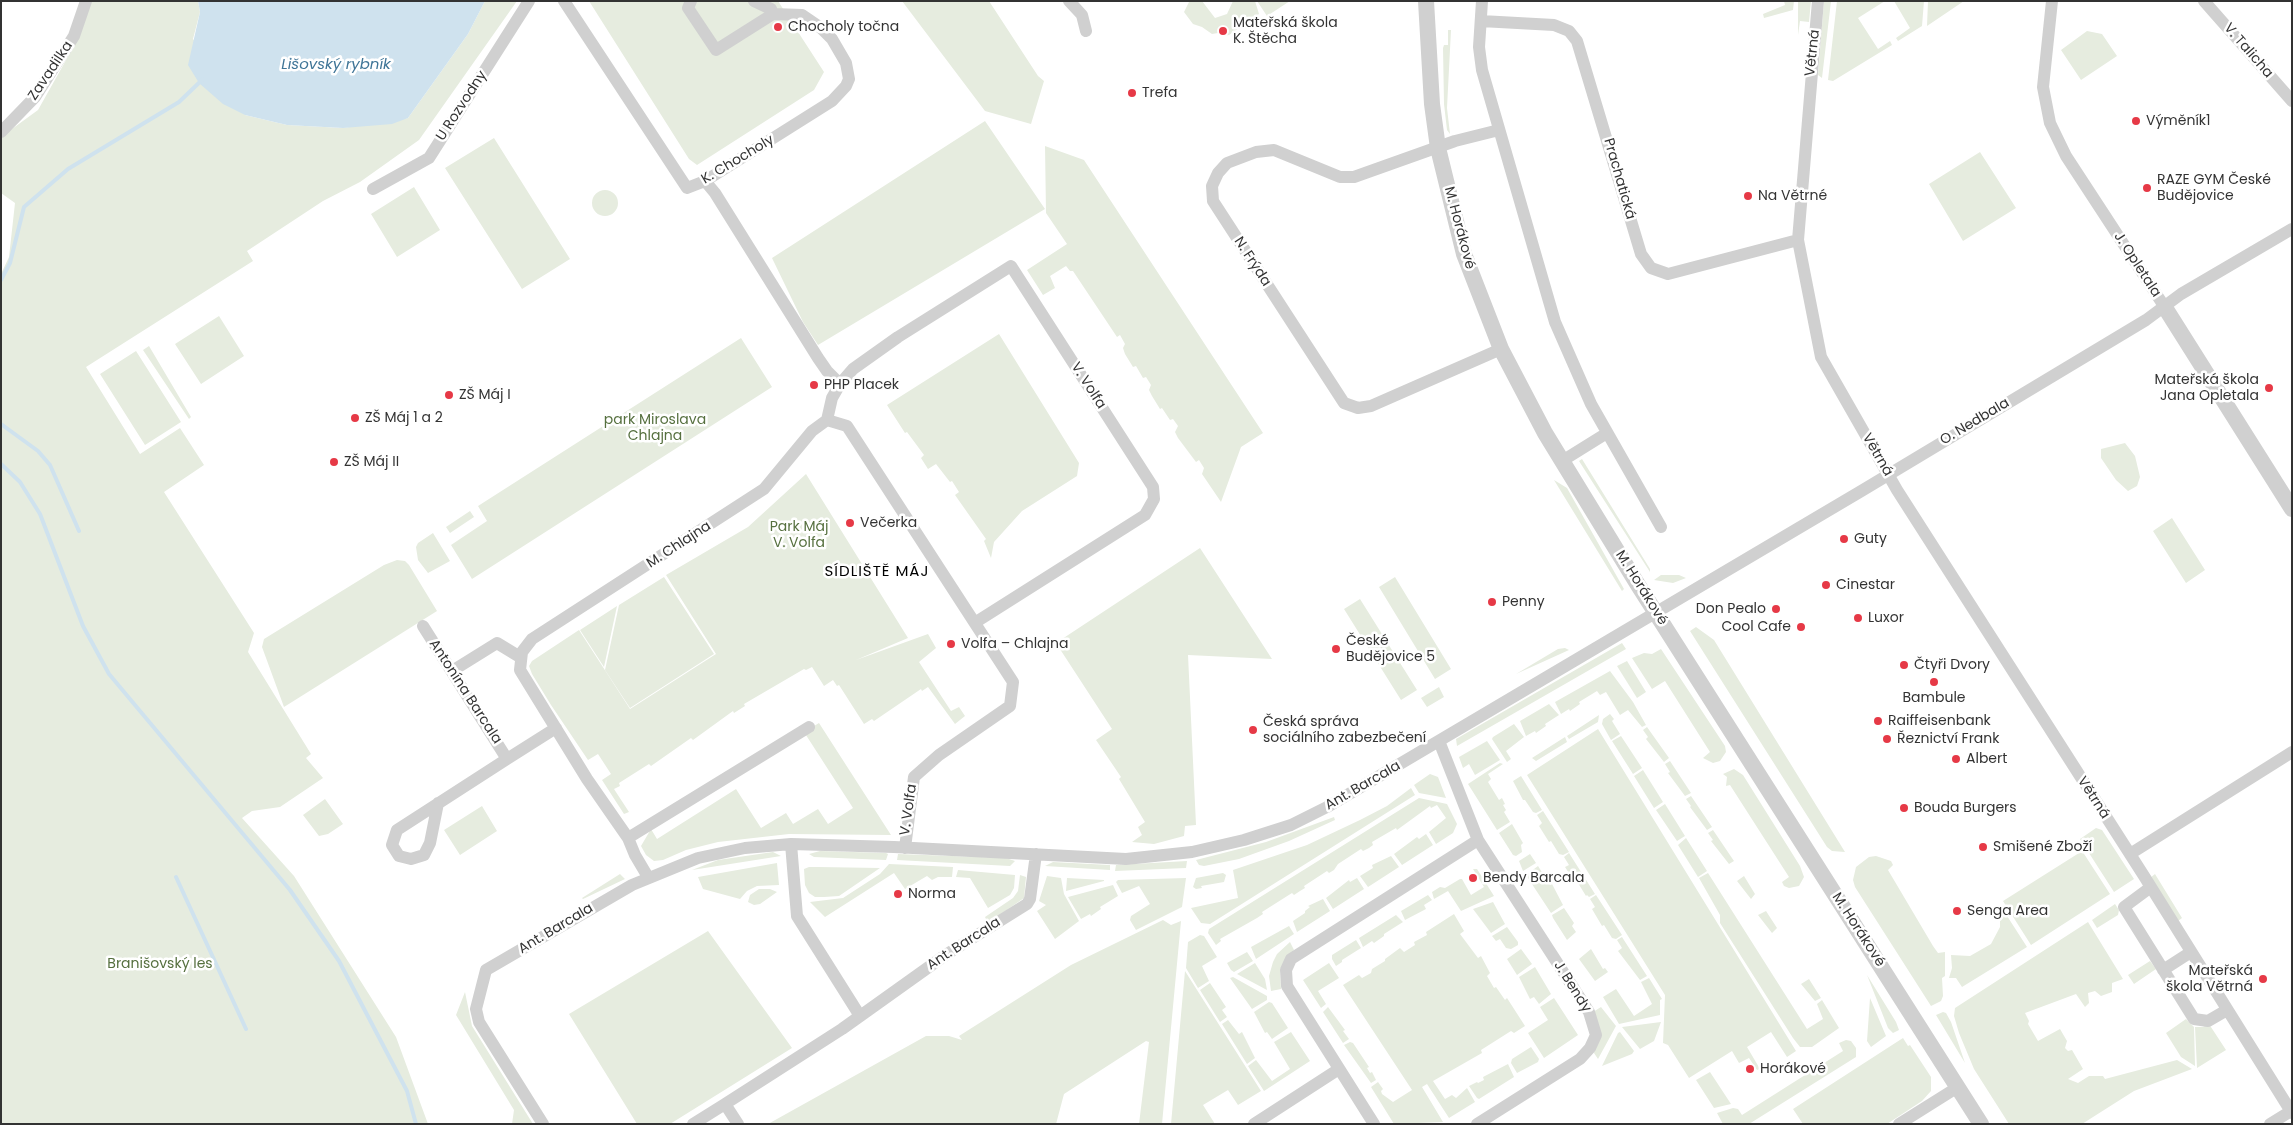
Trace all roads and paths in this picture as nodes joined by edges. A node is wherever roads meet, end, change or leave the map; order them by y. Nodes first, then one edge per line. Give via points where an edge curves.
1 (86, 1) edge
2 (529, 1) edge
3 (564, 1) edge
4 (691, 1) edge
5 (754, 1) edge
6 (1069, 1) edge
7 (1426, 1) edge
8 (1482, 1) edge
9 (1818, 1) edge
10 (2052, 1) edge
11 (2204, 1) edge
12 (773, 14) junction
13 (1481, 21) junction
14 (1086, 31) dead end
15 (2292, 101) edge
16 (1499, 130) junction
17 (1, 132) edge
18 (1438, 148) junction
19 (705, 181) junction
20 (374, 190) dead end
21 (2292, 229) edge
22 (1798, 240) junction
23 (2164, 306) junction
24 (1501, 349) junction
25 (840, 384) junction
26 (827, 420) junction
27 (1607, 433) junction
28 (1562, 461) junction
29 (1888, 475) junction
30 (2292, 509) edge
31 (1661, 527) dead end
32 (1656, 613) junction
33 (976, 622) junction
34 (422, 626) dead end
35 (520, 657) junction
36 (452, 671) junction
37 (809, 727) dead end
38 (556, 728) junction
39 (1439, 741) junction
40 (2292, 752) edge
41 (507, 759) junction
42 (438, 803) junction
43 (628, 838) junction
44 (1478, 840) junction
45 (791, 844) junction
46 (904, 848) junction
47 (1036, 854) junction
48 (2130, 854) junction
49 (648, 877) junction
50 (2151, 887) junction
51 (2191, 952) junction
52 (2163, 970) junction
53 (2227, 1010) junction
54 (860, 1016) junction
55 (1338, 1069) junction
56 (1958, 1087) junction
57 (725, 1104) junction
58 (2291, 1112) edge
59 (543, 1124) edge
60 (693, 1124) edge
61 (738, 1124) edge
62 (1254, 1124) edge
63 (1374, 1124) edge
64 (1477, 1124) edge
65 (1899, 1124) edge
66 (1981, 1124) edge
67 (2270, 1124) edge

1 - 17 street, Zavadilka via 74,36 35,97
2 - 20 street, U Rozvodny via 429,158
3 - 19 street, K. Chocholy via 687,188
4 - 12 street via 688,8 716,50
5 - 12 street via 771,9
6 - 14 street via 1082,15
7 - 18 street, M. Horákové
8 - 13 street
9 - 22 street, Větrná
10 - 23 street, J. Opletala via 2043,87 2050,123 2066,156
11 - 15 street, V. Talicha
12 - 19 street, K. Chocholy via 802,15 821,28 841,52 849,79 843,92 832,101
13 - 16 street via 1479,46 1482,70
13 - 22 street, Prachatická via 1554,25 1569,31 1577,41 1641,254 1651,268 1668,274
16 - 18 street
16 - 27 street via 1555,322
18 - 24 street, M. Horákové via 1464,254
18 - 24 street, N. Frýda via 1354,176 1340,177 1274,150 1256,152 1228,163 1218,173 1212,186 1213,201 1344,403 1358,408 1371,406
19 - 25 street via 818,358
21 - 23 street, O. Nedbala
22 - 29 street, Větrná via 1821,357
23 - 29 street, O. Nedbala via 2146,320
23 - 30 street, J. Opletala
24 - 28 street, M. Horákové
25 - 26 street, V. Volfa
25 - 33 street, V. Volfa via 853,369 876,352 1011,266 1153,487 1154,498 1145,515
26 - 33 street, V. Volfa via 847,426
26 - 35 street, M. Chlajna via 812,431 764,490 532,639
27 - 28 street
27 - 31 street
28 - 32 street, M. Horákové
29 - 32 street, O. Nedbala
29 - 48 street, Větrná
32 - 39 street, Ant. Barcala
32 - 56 street, M. Horákové
33 - 46 street, V. Volfa via 1013,682 1010,706 938,755 914,777
34 - 36 street, Antonína Barcala
35 - 36 street via 497,643
35 - 38 street via 520,670
36 - 41 street, Antonína Barcala
37 - 43 street
38 - 41 street, Antonína Barcala
38 - 43 street
39 - 44 street, J. Bendy
39 - 47 street, Ant. Barcala via 1327,808 1292,825 1244,840 1192,852 1144,858
40 - 48 street
41 - 42 street, Antonína Barcala
42 - 42 street, Antonína Barcala via 397,830 392,845 399,856 411,859 424,855 430,843
43 - 49 street
44 - 55 street via 1291,959 1286,970 1287,986
44 - 64 street, J. Bendy via 1589,1012 1596,1035 1580,1059
45 - 46 street, Ant. Barcala
45 - 49 street, Ant. Barcala via 745,848 698,858
45 - 54 street via 797,916
46 - 47 street, Ant. Barcala
47 - 54 street, Ant. Barcala via 1027,904 947,954
48 - 50 street, Větrná
49 - 59 street, Ant. Barcala via 486,970 476,1009 479,1022
50 - 51 street, Větrná
50 - 52 street via 2124,907
51 - 52 street
51 - 53 street, Větrná
52 - 53 street via 2194,1020 2208,1021
53 - 58 street, Větrná
54 - 57 street, Ant. Barcala
55 - 62 street
55 - 63 street
56 - 65 street
56 - 66 street, M. Horákové
57 - 60 street, Ant. Barcala
57 - 61 street
58 - 67 street

